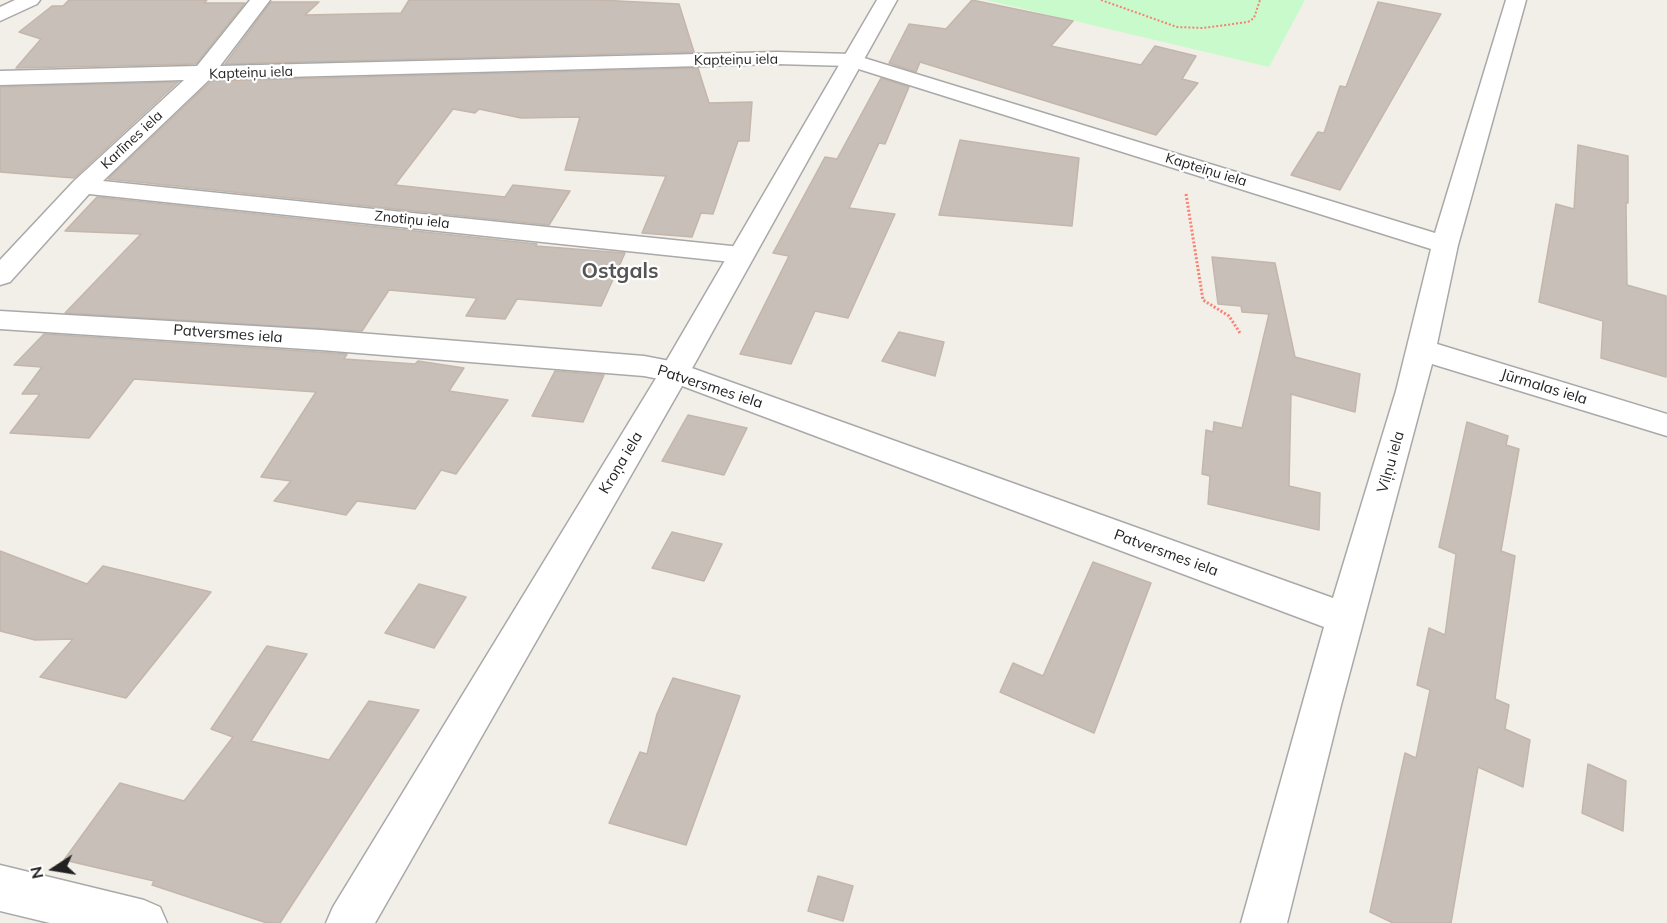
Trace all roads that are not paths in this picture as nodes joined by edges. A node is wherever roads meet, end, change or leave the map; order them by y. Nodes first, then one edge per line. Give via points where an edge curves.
1 (30, 0) edge
2 (260, 0) edge
3 (887, 0) edge
4 (1516, 0) edge
5 (0, 15) edge
6 (851, 60) junction
7 (202, 75) junction
8 (0, 78) edge
9 (83, 186) junction
10 (1445, 245) junction
11 (741, 255) junction
12 (0, 276) edge
13 (0, 320) edge
14 (1421, 350) junction
15 (675, 372) junction
16 (1667, 425) edge
17 (1347, 619) junction
18 (0, 888) edge
19 (144, 923) edge
20 (349, 923) edge
21 (1264, 923) edge

1 - 5 street
2 - 7 street, Karlīnes iela
3 - 6 street, Kroņa iela
4 - 10 street, Viļņu iela
6 - 7 street, Kapteiņu iela via 777,58
6 - 10 street, Kapteiņu iela
6 - 11 street, Kroņa iela
7 - 8 street, Kapteiņu iela
7 - 9 street, Karlīnes iela
9 - 11 street, Znotiņu iela
9 - 12 street, Karlīnes iela
10 - 14 street, Viļņu iela
11 - 15 street, Kroņa iela
13 - 15 street, Patversmes iela via 321,340 644,366
14 - 16 street, Jūrmalas iela
14 - 17 street, Viļņu iela
15 - 17 street, Patversmes iela
15 - 20 street, Kroņa iela
17 - 21 street, Viļņu iela
18 - 19 street

